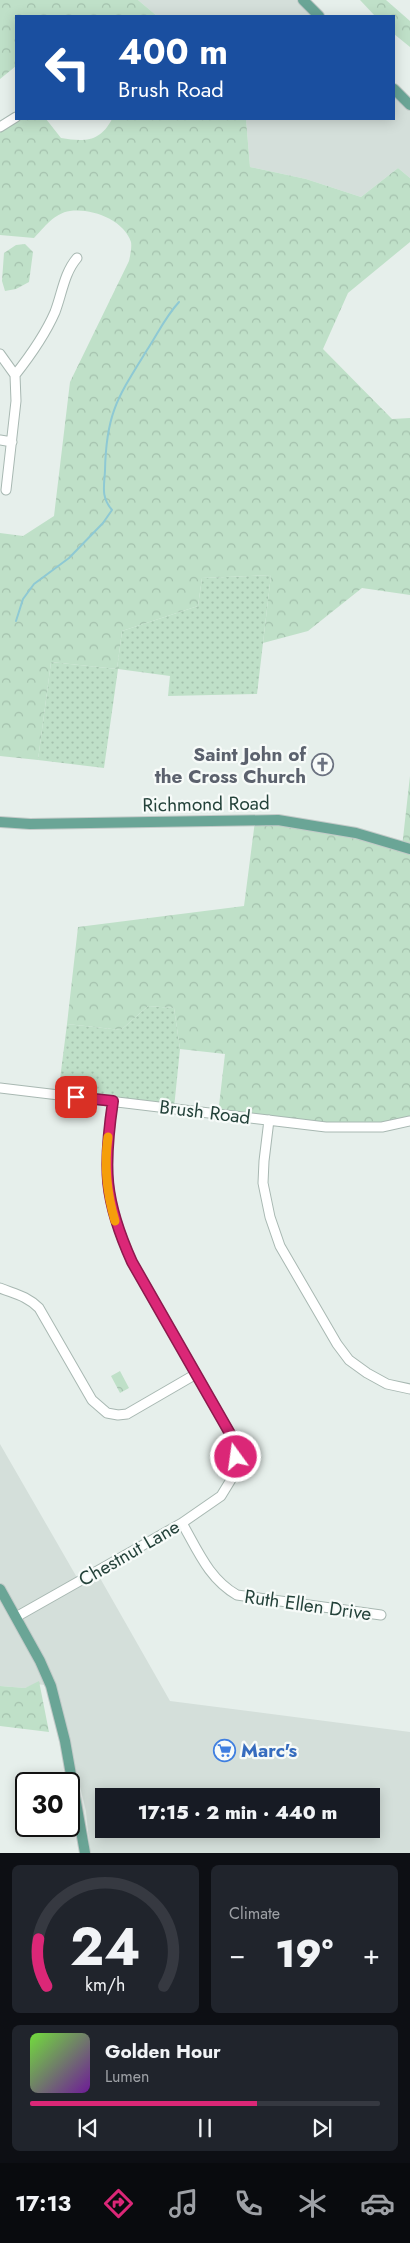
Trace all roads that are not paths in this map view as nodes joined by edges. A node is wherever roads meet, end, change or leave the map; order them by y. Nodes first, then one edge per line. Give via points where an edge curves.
1 (303, 0) edge
2 (318, 15) edge
3 (395, 90) edge
4 (410, 105) edge
5 (15, 118) edge
6 (0, 127) edge
7 (77, 258) dead end
8 (0, 354) edge
9 (15, 375) junction
10 (0, 440) edge
11 (12, 442) junction
12 (6, 490) dead end
13 (0, 822) edge
14 (410, 849) edge
15 (0, 1088) edge
16 (113, 1101) junction
17 (269, 1120) junction
18 (410, 1121) edge
19 (0, 1288) edge
20 (196, 1374) junction
21 (410, 1390) edge
22 (182, 1523) junction
23 (0, 1589) edge
24 (381, 1615) dead end
25 (16, 1617) junction
26 (85, 1853) edge

1 - 2 main road
3 - 4 main road
5 - 6 street
7 - 9 street via 70,267 55,313
8 - 9 street
9 - 11 street
10 - 11 street
11 - 12 street
13 - 14 main road, Richmond Road via 278,820 356,833
15 - 16 street, Brush Road
16 - 17 street, Brush Road
16 - 20 street via 107,1142 107,1174 110,1202 119,1233
17 - 18 street, Brush Road via 353,1128 382,1127
17 - 21 street via 264,1183 270,1217 280,1246 349,1360 387,1384
19 - 20 street via 21,1294 39,1308 92,1400 107,1413 128,1414
20 - 22 street, Chestnut Lane via 232,1437 236,1457 232,1478 222,1496
22 - 24 street, Ruth Ellen Drive via 210,1572 222,1586 237,1595
22 - 25 street, Chestnut Lane
23 - 25 main road
25 - 26 main road via 51,1686 65,1741

